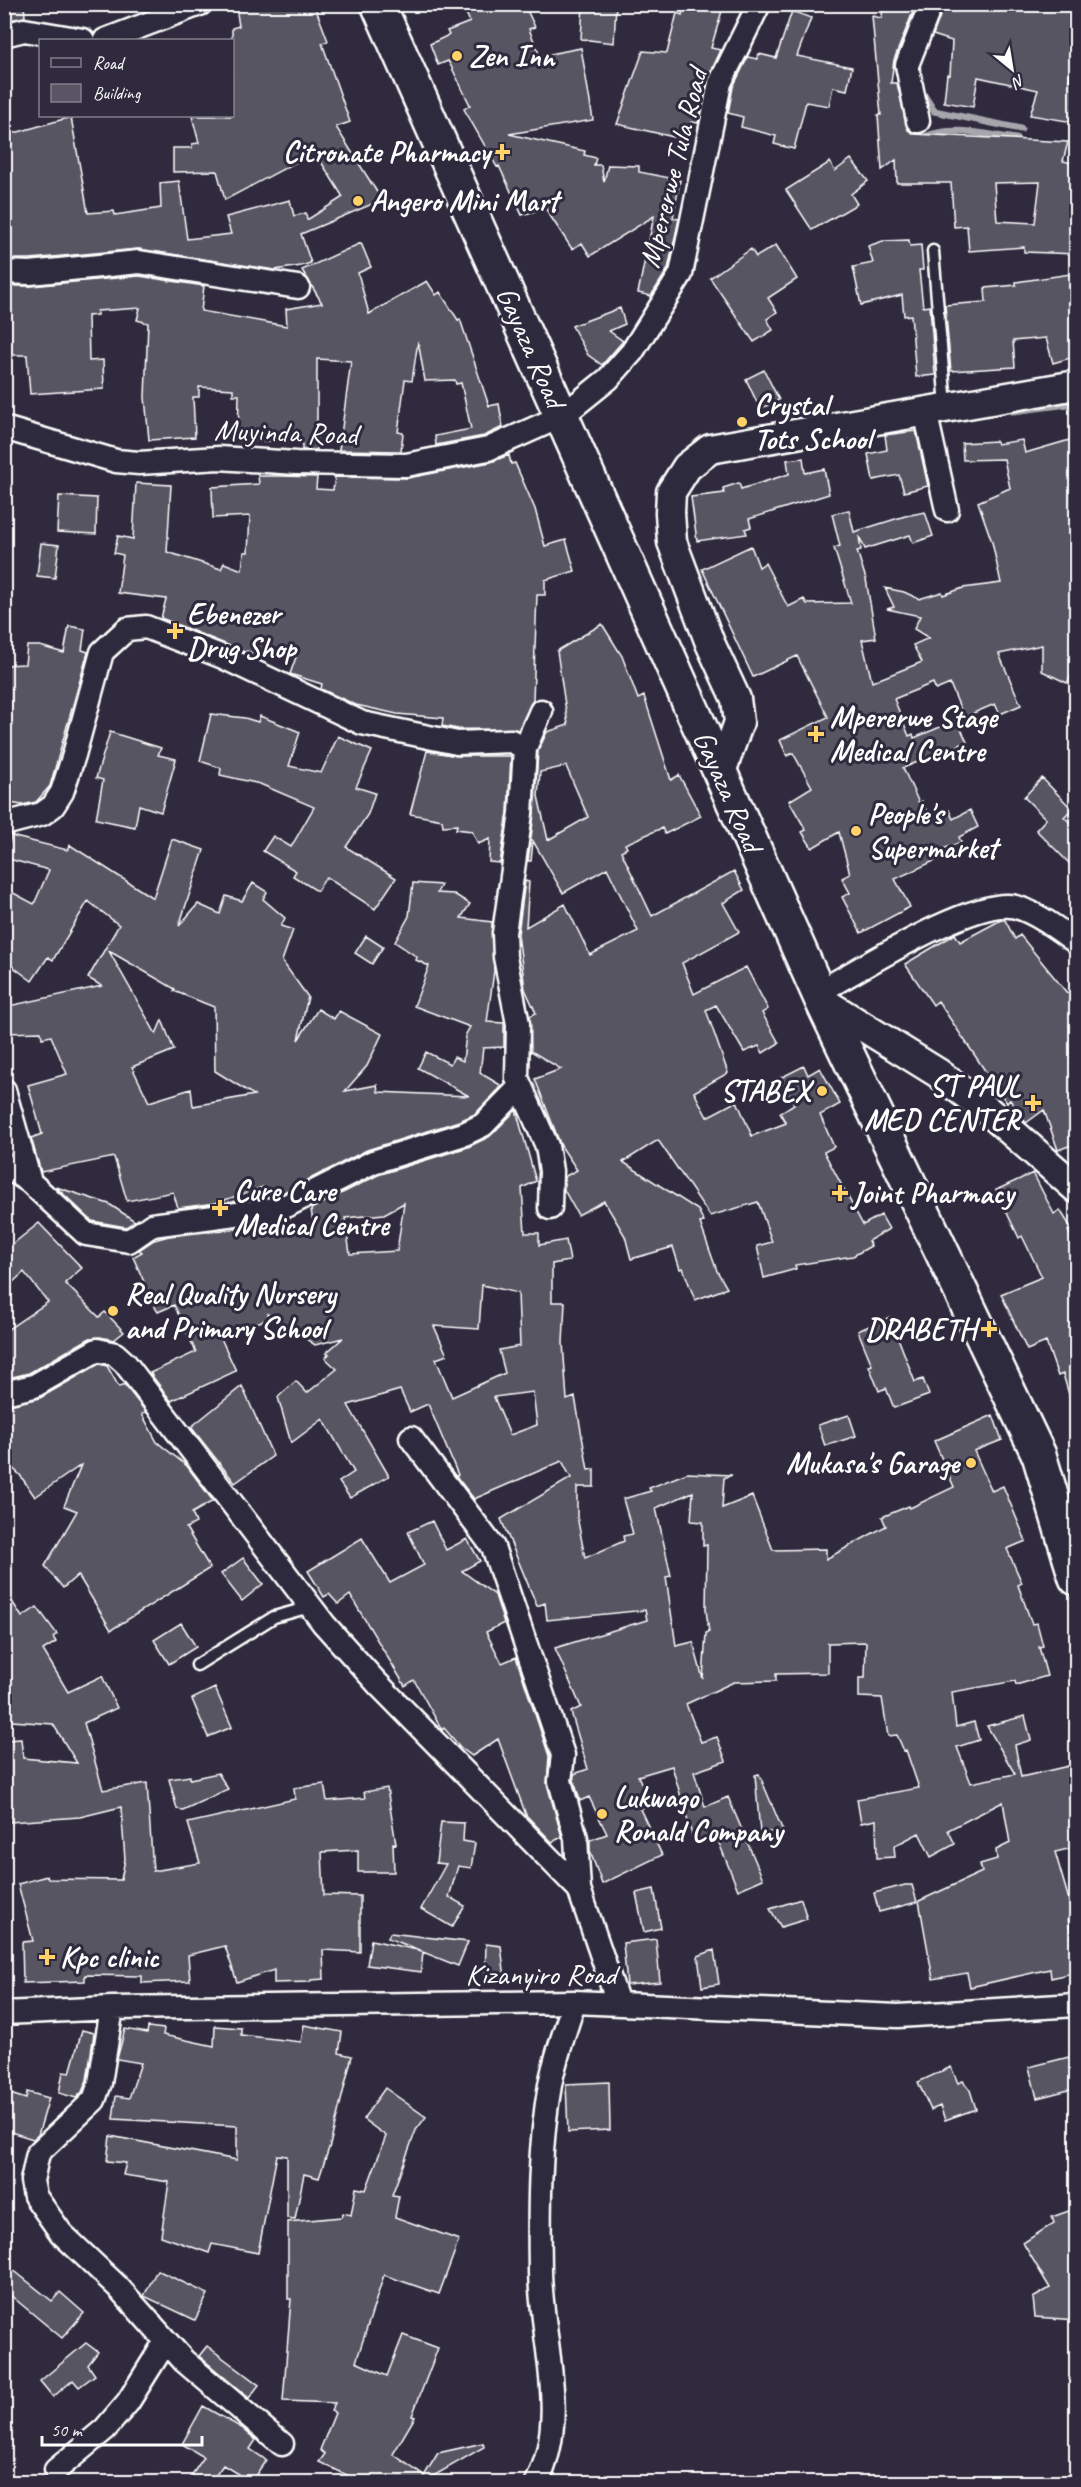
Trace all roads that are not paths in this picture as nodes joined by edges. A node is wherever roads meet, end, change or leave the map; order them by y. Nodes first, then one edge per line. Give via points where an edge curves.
1 (200, 4) edge
2 (378, 4) edge
3 (759, 4) edge
4 (931, 4) edge
5 (4, 35) edge
6 (77, 39) edge
7 (108, 39) edge
8 (918, 121) dead end
9 (933, 251) dead end
10 (4, 272) edge
11 (298, 287) dead end
12 (1077, 385) edge
13 (936, 410) junction
14 (562, 416) junction
15 (4, 428) edge
16 (947, 510) dead end
17 (541, 711) dead end
18 (525, 748) junction
19 (720, 775) junction
20 (4, 824) edge
21 (1077, 942) edge
22 (820, 996) junction
23 (520, 1087) junction
24 (4, 1090) edge
25 (4, 1165) edge
26 (30, 1182) junction
27 (1077, 1188) edge
28 (550, 1208) dead end
29 (4, 1393) edge
30 (411, 1438) dead end
31 (1077, 1578) edge
32 (310, 1607) junction
33 (197, 1665) dead end
34 (579, 1889) junction
35 (574, 2002) junction
36 (618, 2003) junction
37 (1077, 2005) edge
38 (112, 2008) junction
39 (4, 2013) edge
40 (166, 2341) junction
41 (282, 2444) dead end
42 (56, 2470) dead end
43 (537, 2482) edge

1 - 7 street
2 - 14 main road, Gayaza Road
3 - 14 street, Mpererwe Tula Road via 720,83 681,274 632,352 608,379
4 - 8 street via 907,65
5 - 6 street via 24,30
9 - 13 lane
10 - 11 street via 139,262
12 - 13 street
13 - 16 street
13 - 19 street via 710,449 687,467 671,492 672,542 736,699 739,722
14 - 15 street, Muyinda Road via 488,449 406,465 219,458 116,461
14 - 19 main road, Gayaza Road
17 - 18 street
18 - 20 street via 511,741 457,743 362,723 224,657 146,627 127,629 102,652 62,792 42,814
18 - 23 street via 521,813 504,933 518,1024 515,1064
19 - 22 main road, Gayaza Road
21 - 22 street via 1017,907 985,908 956,919
22 - 27 street via 938,1073
22 - 31 main road, Gayaza Road via 1039,1455
23 - 26 street via 483,1125 373,1161 282,1208 152,1225 129,1241 86,1234
23 - 28 street via 547,1146 552,1171
24 - 26 street
25 - 26 street
29 - 32 street via 34,1386 96,1350 115,1354
30 - 34 street via 493,1547 563,1755 560,1781 576,1838
32 - 33 lane via 274,1617
32 - 34 street via 377,1683
34 - 36 street
35 - 36 street, Kizanyiro Road
35 - 38 street, Kizanyiro Road
35 - 43 street via 550,2083 542,2150 540,2274 553,2394 549,2447
36 - 37 street, Kizanyiro Road via 898,2016
38 - 39 street, Kizanyiro Road
38 - 40 street via 94,2100 38,2153 32,2181 35,2196 61,2233 118,2287
40 - 41 street via 235,2407
40 - 42 street via 128,2402 105,2428

